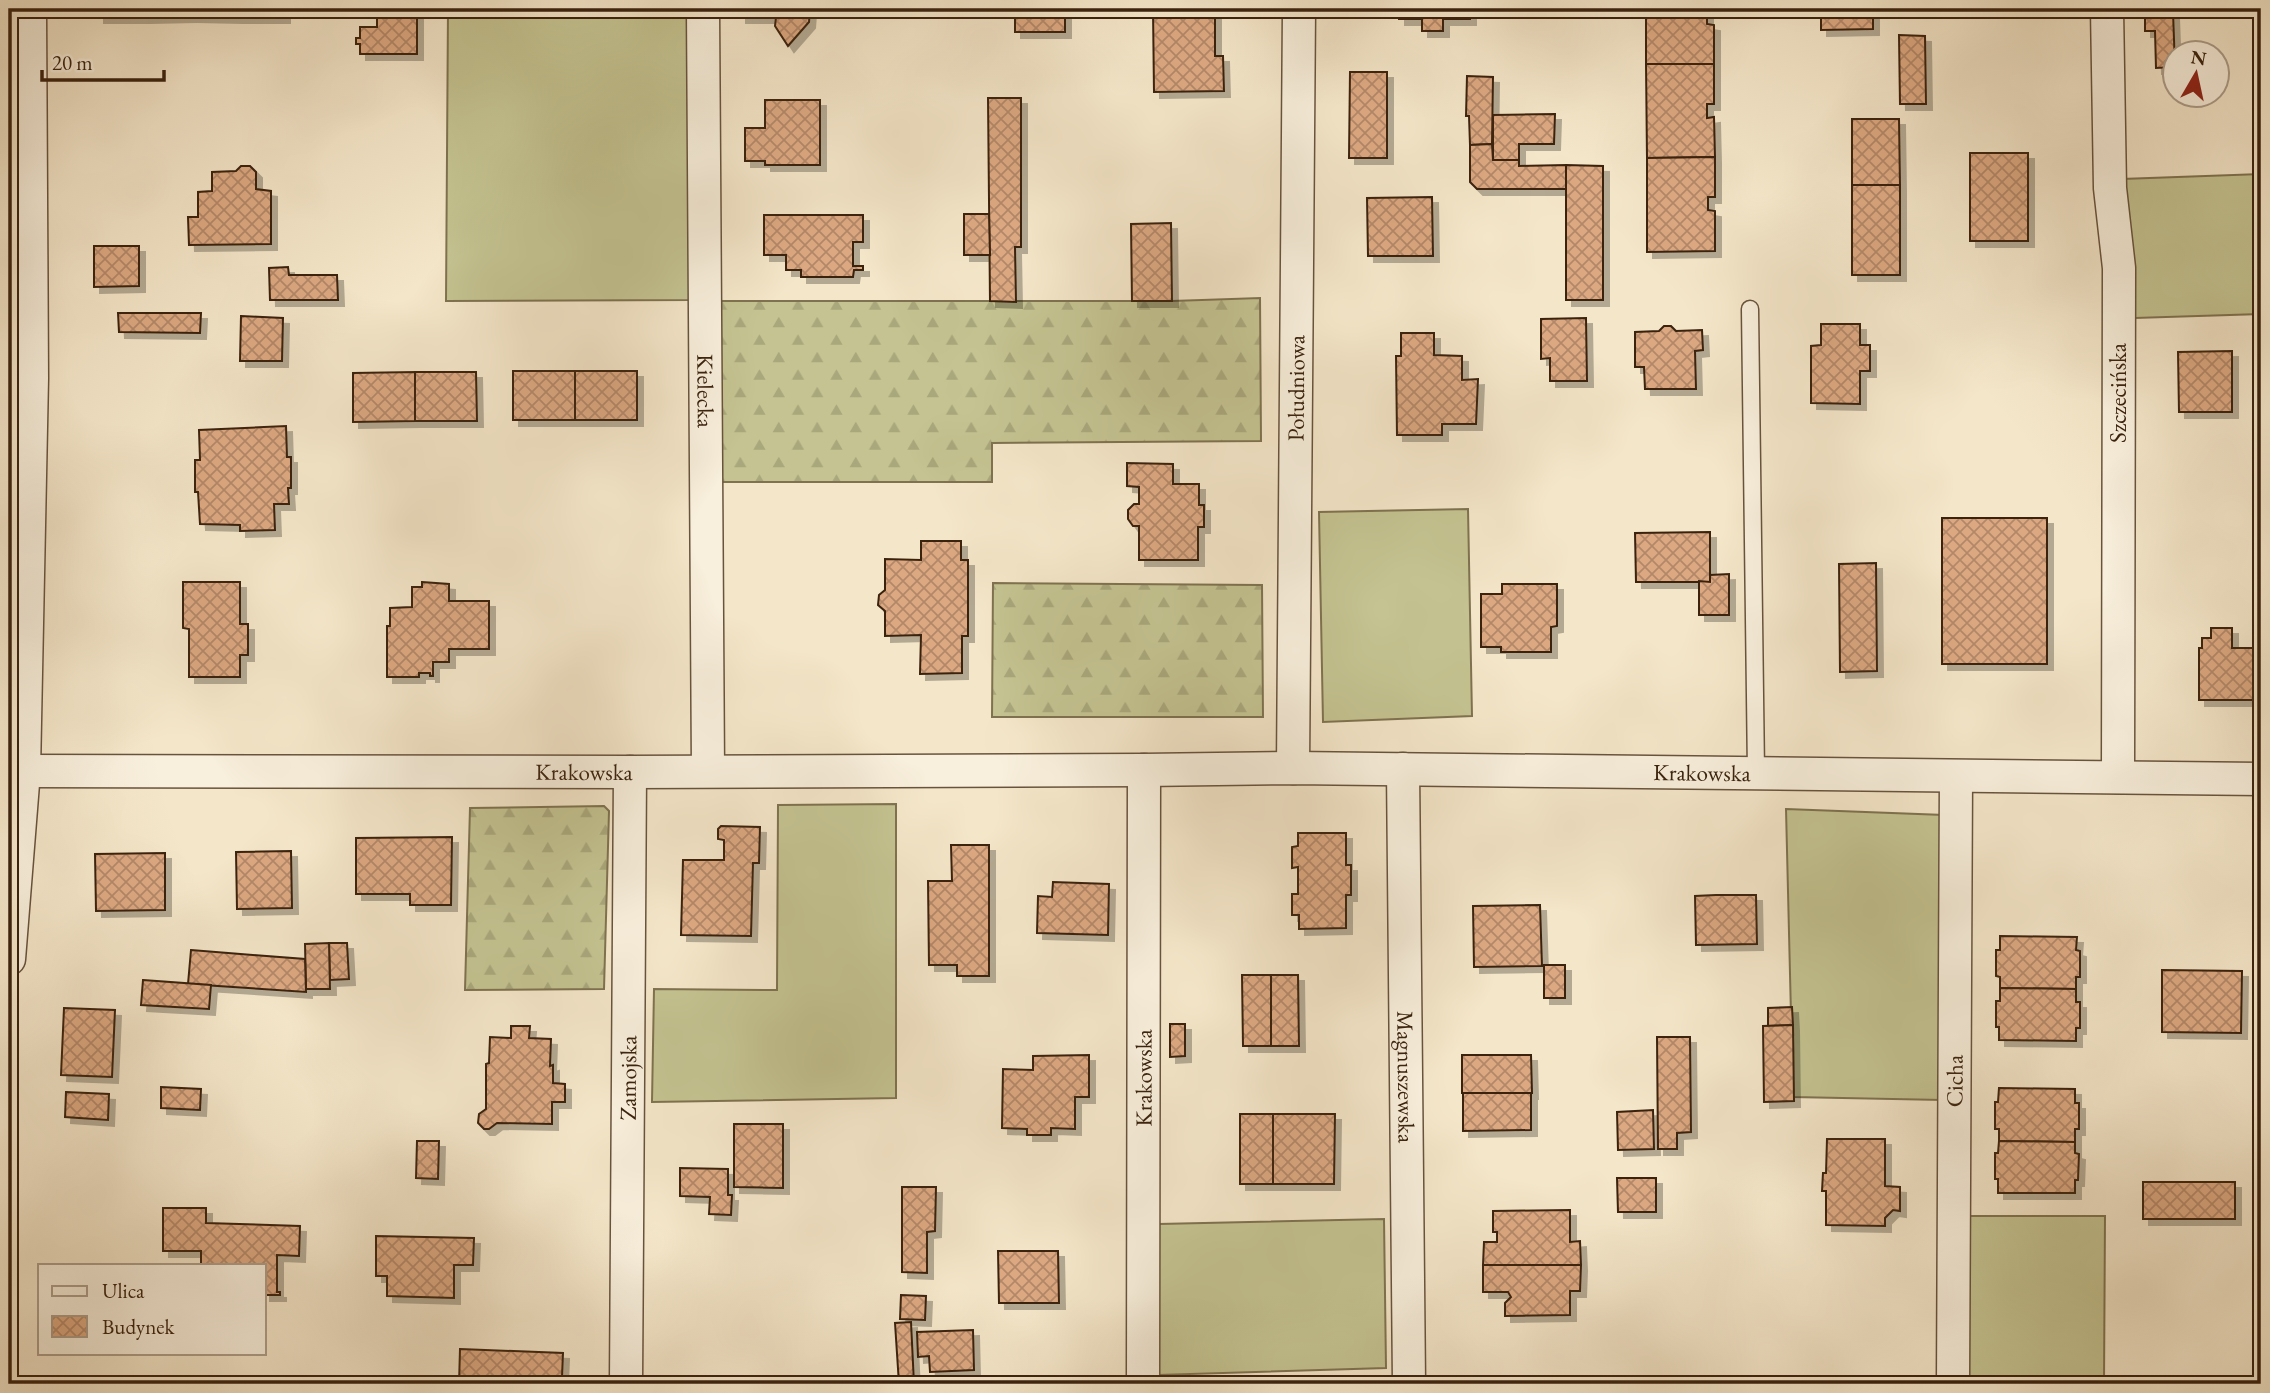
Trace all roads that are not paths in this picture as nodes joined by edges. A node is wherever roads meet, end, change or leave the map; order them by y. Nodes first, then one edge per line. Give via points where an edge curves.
1 (30, 9) edge
2 (703, 9) edge
3 (1298, 9) edge
4 (2108, 9) edge
5 (1750, 309) dead end
6 (20, 381) edge
7 (1293, 768) junction
8 (1403, 769) junction
9 (1144, 770) junction
10 (24, 771) junction
11 (708, 771) junction
12 (630, 772) junction
13 (1756, 773) junction
14 (1956, 777) junction
15 (2118, 777) junction
16 (2261, 779) edge
17 (9, 959) edge
18 (626, 1384) edge
19 (1143, 1384) edge
20 (1409, 1384) edge
21 (1953, 1384) edge

1 - 6 street
2 - 11 street, Kielecka
3 - 7 street, Południowa
4 - 15 street, Szczecińska via 2110,188 2119,268
5 - 13 lane
6 - 10 street
7 - 8 street, Krakowska
7 - 9 street, Krakowska
8 - 13 street, Krakowska
8 - 20 street, Magnuszewska
9 - 11 street, Krakowska
9 - 19 street, Krakowska
10 - 12 street, Krakowska
10 - 17 street
11 - 12 street, Krakowska
12 - 18 street, Zamojska
13 - 14 street, Krakowska
14 - 15 street, Krakowska
14 - 21 street, Cicha
15 - 16 street, Krakowska

